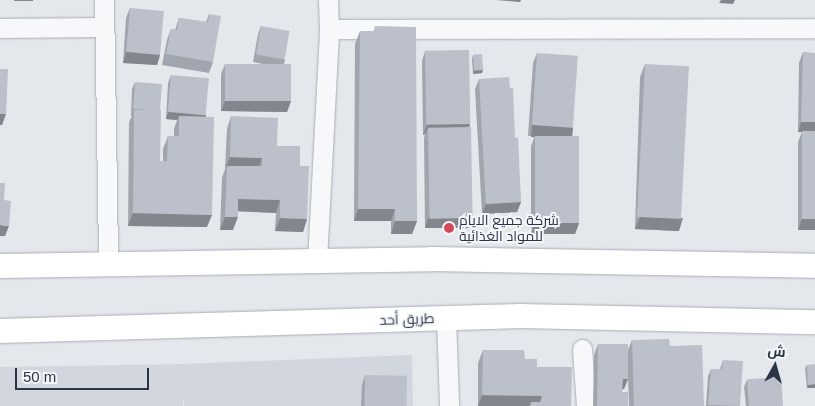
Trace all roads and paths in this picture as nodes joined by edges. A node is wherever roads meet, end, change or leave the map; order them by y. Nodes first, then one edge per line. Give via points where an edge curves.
1 (104, 0) edge
2 (328, 0) edge
3 (104, 27) junction
4 (0, 28) edge
5 (815, 28) edge
6 (329, 29) junction
7 (317, 261) junction
8 (108, 264) junction
9 (0, 266) edge
10 (815, 266) edge
11 (446, 318) junction
12 (815, 322) edge
13 (0, 331) edge
14 (582, 350) dead end
15 (449, 406) edge
16 (586, 406) edge

1 - 3 street
2 - 6 street
3 - 4 street
3 - 8 street
5 - 6 street
6 - 7 street
7 - 8 main road
7 - 10 main road via 432,259
8 - 9 main road
11 - 12 main road, طريق أحد via 520,316
11 - 13 main road, طريق أحد
11 - 15 street
14 - 16 street

